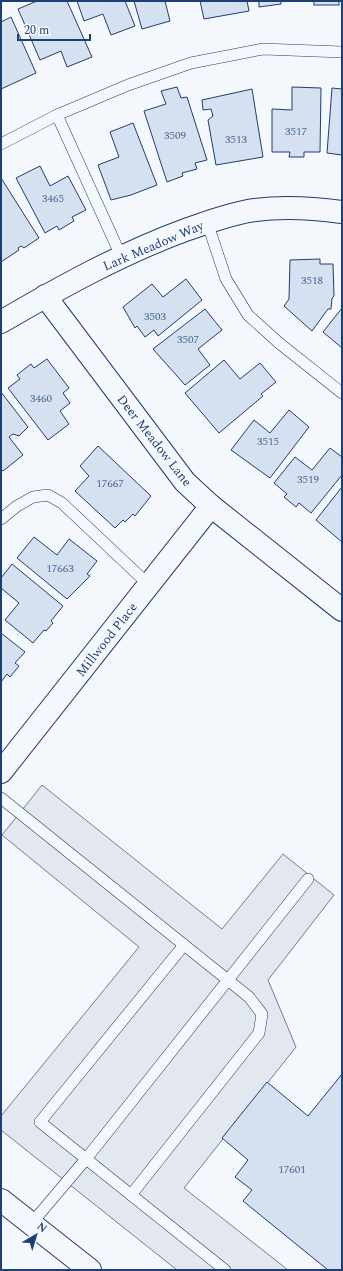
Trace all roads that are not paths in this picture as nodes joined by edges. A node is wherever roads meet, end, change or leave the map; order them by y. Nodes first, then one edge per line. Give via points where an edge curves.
1 (342, 52) edge
2 (58, 115) junction
3 (1, 144) edge
4 (342, 212) edge
5 (208, 222) junction
6 (121, 256) junction
7 (45, 296) junction
8 (1, 322) edge
9 (342, 393) edge
10 (211, 506) junction
11 (1, 518) edge
12 (149, 585) junction
13 (342, 610) edge
14 (1, 772) edge
15 (1, 798) edge
16 (308, 879) dead end
17 (184, 945) junction
18 (228, 980) junction
19 (86, 1159) junction
20 (131, 1195) junction
21 (1, 1200) edge
22 (31, 1224) junction
23 (90, 1270) edge
24 (225, 1270) edge

1 - 2 lane via 263,49 191,63 128,85
2 - 3 lane
2 - 6 lane
4 - 5 street, Lark Meadow Way via 302,207 254,210
5 - 6 street, Lark Meadow Way
5 - 9 lane via 226,279 248,315 279,344
6 - 7 street, Lark Meadow Way
7 - 8 street, Lark Meadow Way
7 - 10 street, Deer Meadow Lane via 185,482
10 - 12 street, Millwood Place
10 - 13 street, Deer Meadow Lane
11 - 12 lane via 32,497 48,495 62,503
12 - 14 street, Millwood Place
15 - 17 lane
16 - 18 lane
17 - 18 lane
17 - 19 lane via 40,1122
18 - 19 lane
18 - 20 lane via 249,996 262,1014 259,1033
19 - 20 lane
19 - 22 lane
20 - 24 lane
21 - 22 street
22 - 23 street

